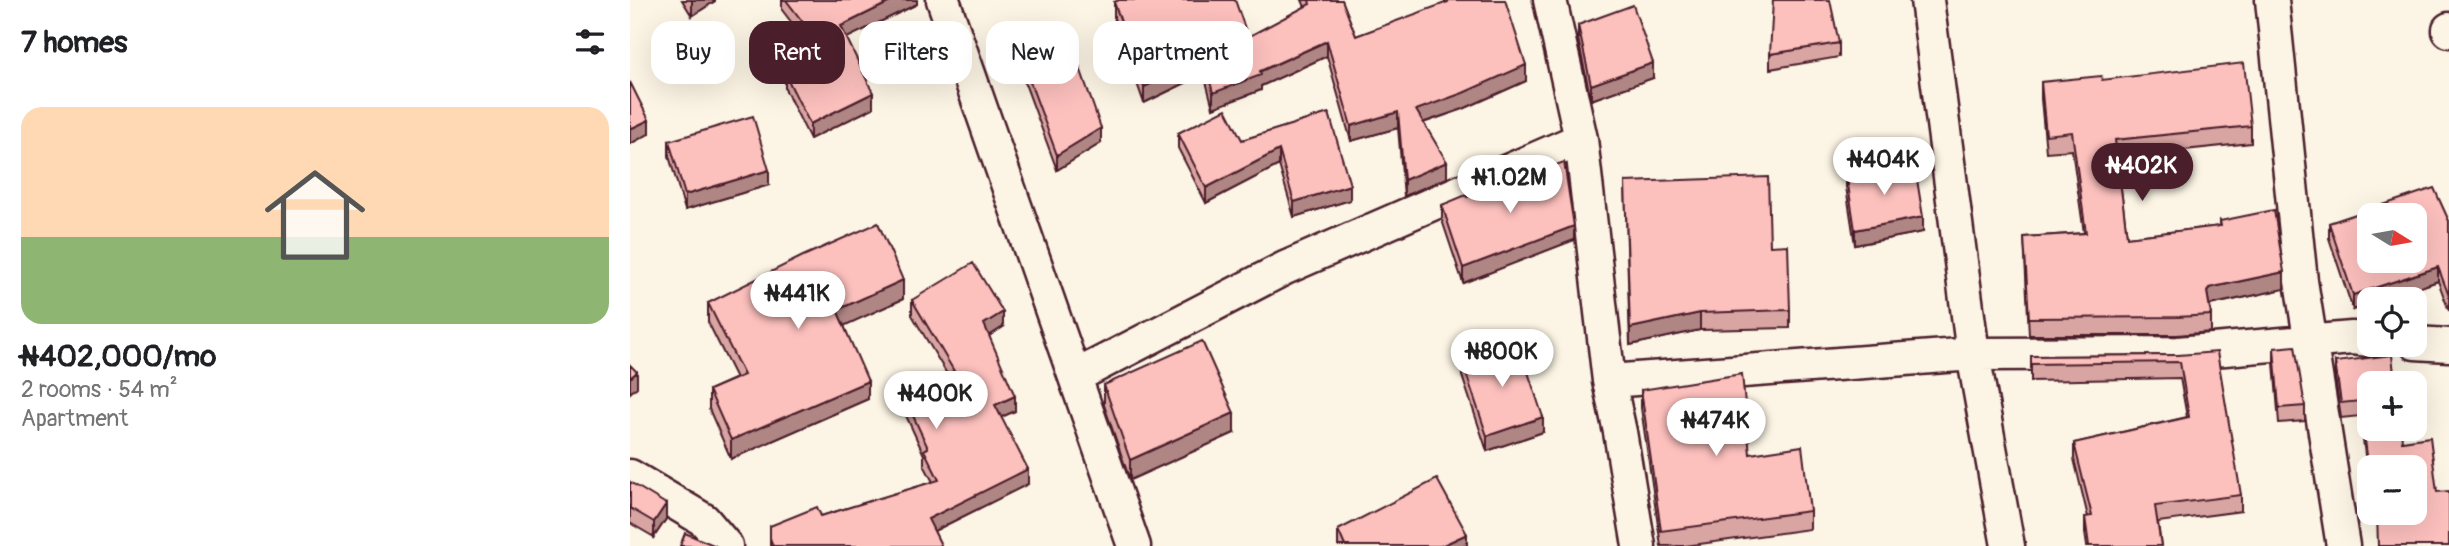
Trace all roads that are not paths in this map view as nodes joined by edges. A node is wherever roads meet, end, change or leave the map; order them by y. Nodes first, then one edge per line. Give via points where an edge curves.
1 (943, 0) edge
2 (1550, 0) edge
3 (1927, 0) edge
4 (2272, 0) edge
5 (1581, 139) junction
6 (2357, 339) edge
7 (2309, 342) junction
8 (2427, 344) edge
9 (2449, 345) edge
10 (1973, 354) junction
11 (1076, 376) junction
12 (1609, 381) junction
13 (630, 476) edge
14 (726, 546) edge
15 (1134, 546) edge
16 (1639, 546) edge
17 (2008, 546) edge
18 (2343, 546) edge

1 - 11 street
2 - 5 street
3 - 10 street
4 - 7 street
5 - 11 street via 1286,268
5 - 12 street
6 - 7 street
7 - 10 street via 2178,353
7 - 18 street
8 - 9 street
10 - 12 street
10 - 17 street
11 - 15 street
12 - 16 street
13 - 14 street via 704,520

